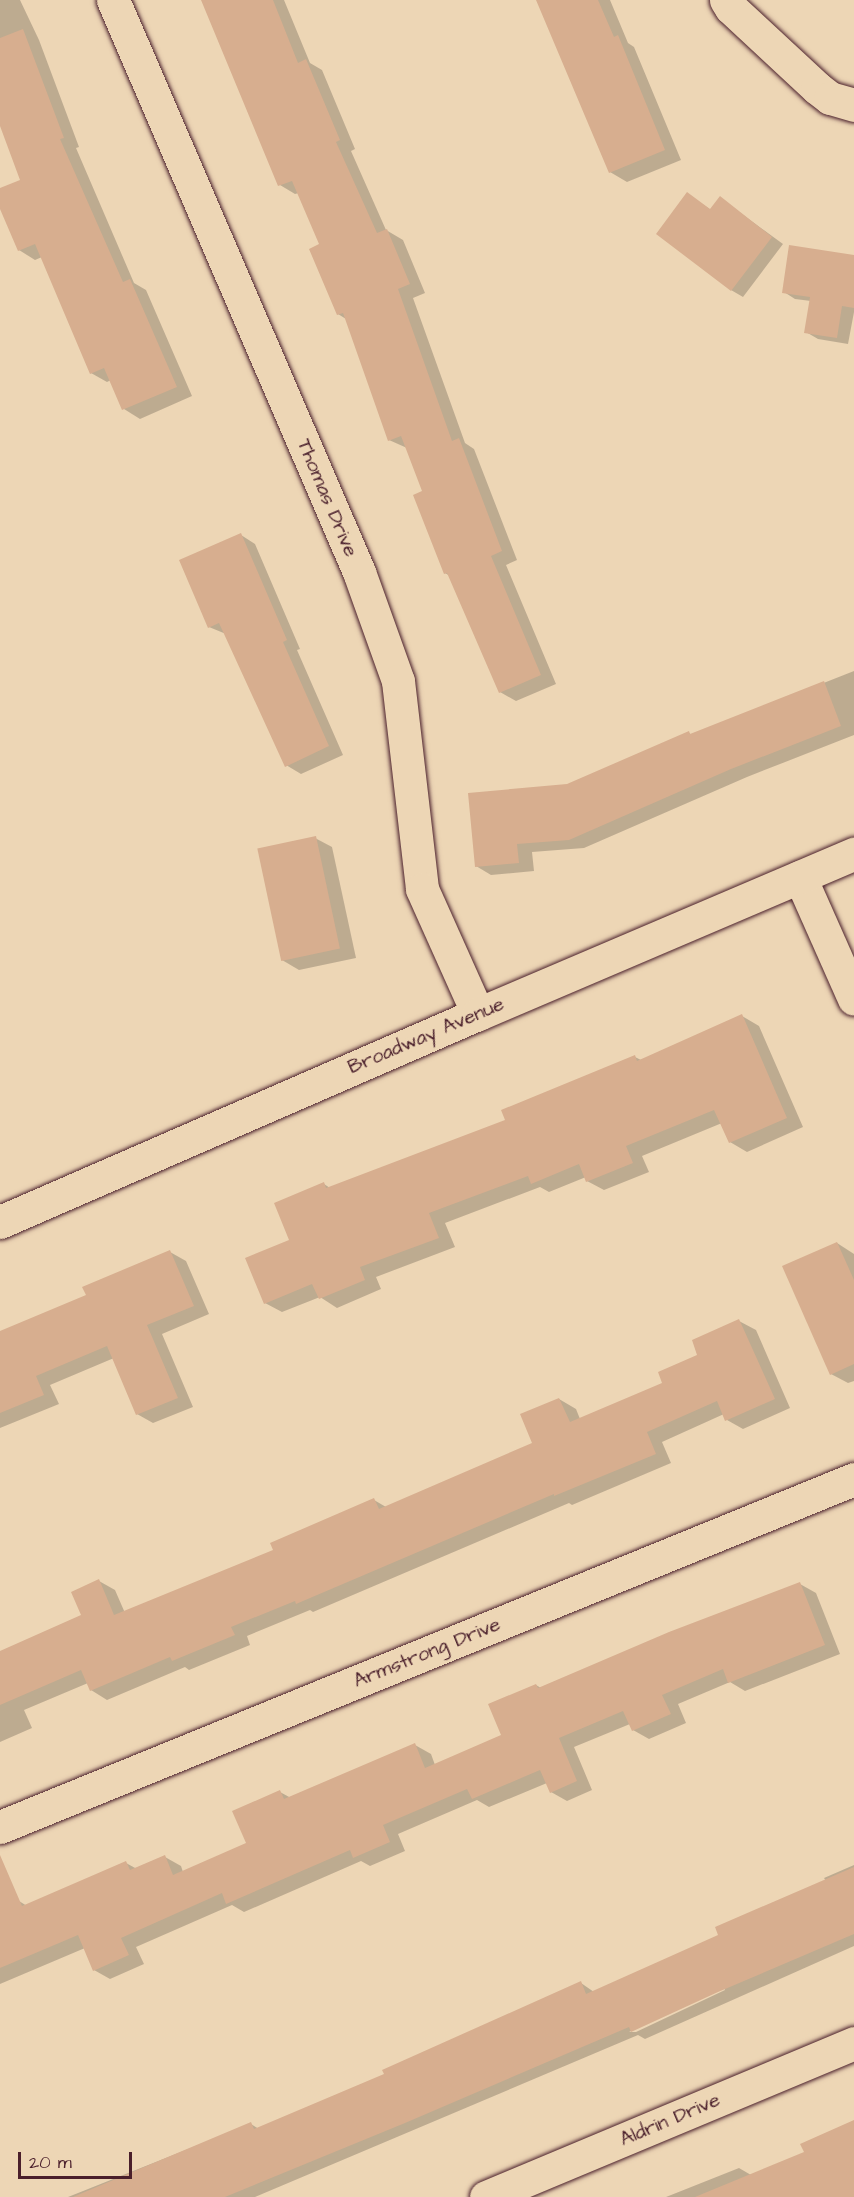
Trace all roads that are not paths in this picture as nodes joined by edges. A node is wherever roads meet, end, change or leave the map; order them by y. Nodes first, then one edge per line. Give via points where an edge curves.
1 (112, 0) edge
2 (726, 0) edge
3 (854, 105) edge
4 (854, 854) edge
5 (800, 877) junction
6 (854, 999) edge
7 (478, 1014) junction
8 (0, 1222) edge
9 (854, 1479) edge
10 (0, 1827) edge
11 (854, 2043) edge
12 (486, 2197) edge

1 - 7 street, Thomas Drive via 359,572 398,681 422,889
2 - 3 street via 817,88 830,98
4 - 5 street, Broadway Avenue
5 - 6 street
5 - 7 street, Broadway Avenue
7 - 8 street, Broadway Avenue
9 - 10 street, Armstrong Drive
11 - 12 street, Aldrin Drive

